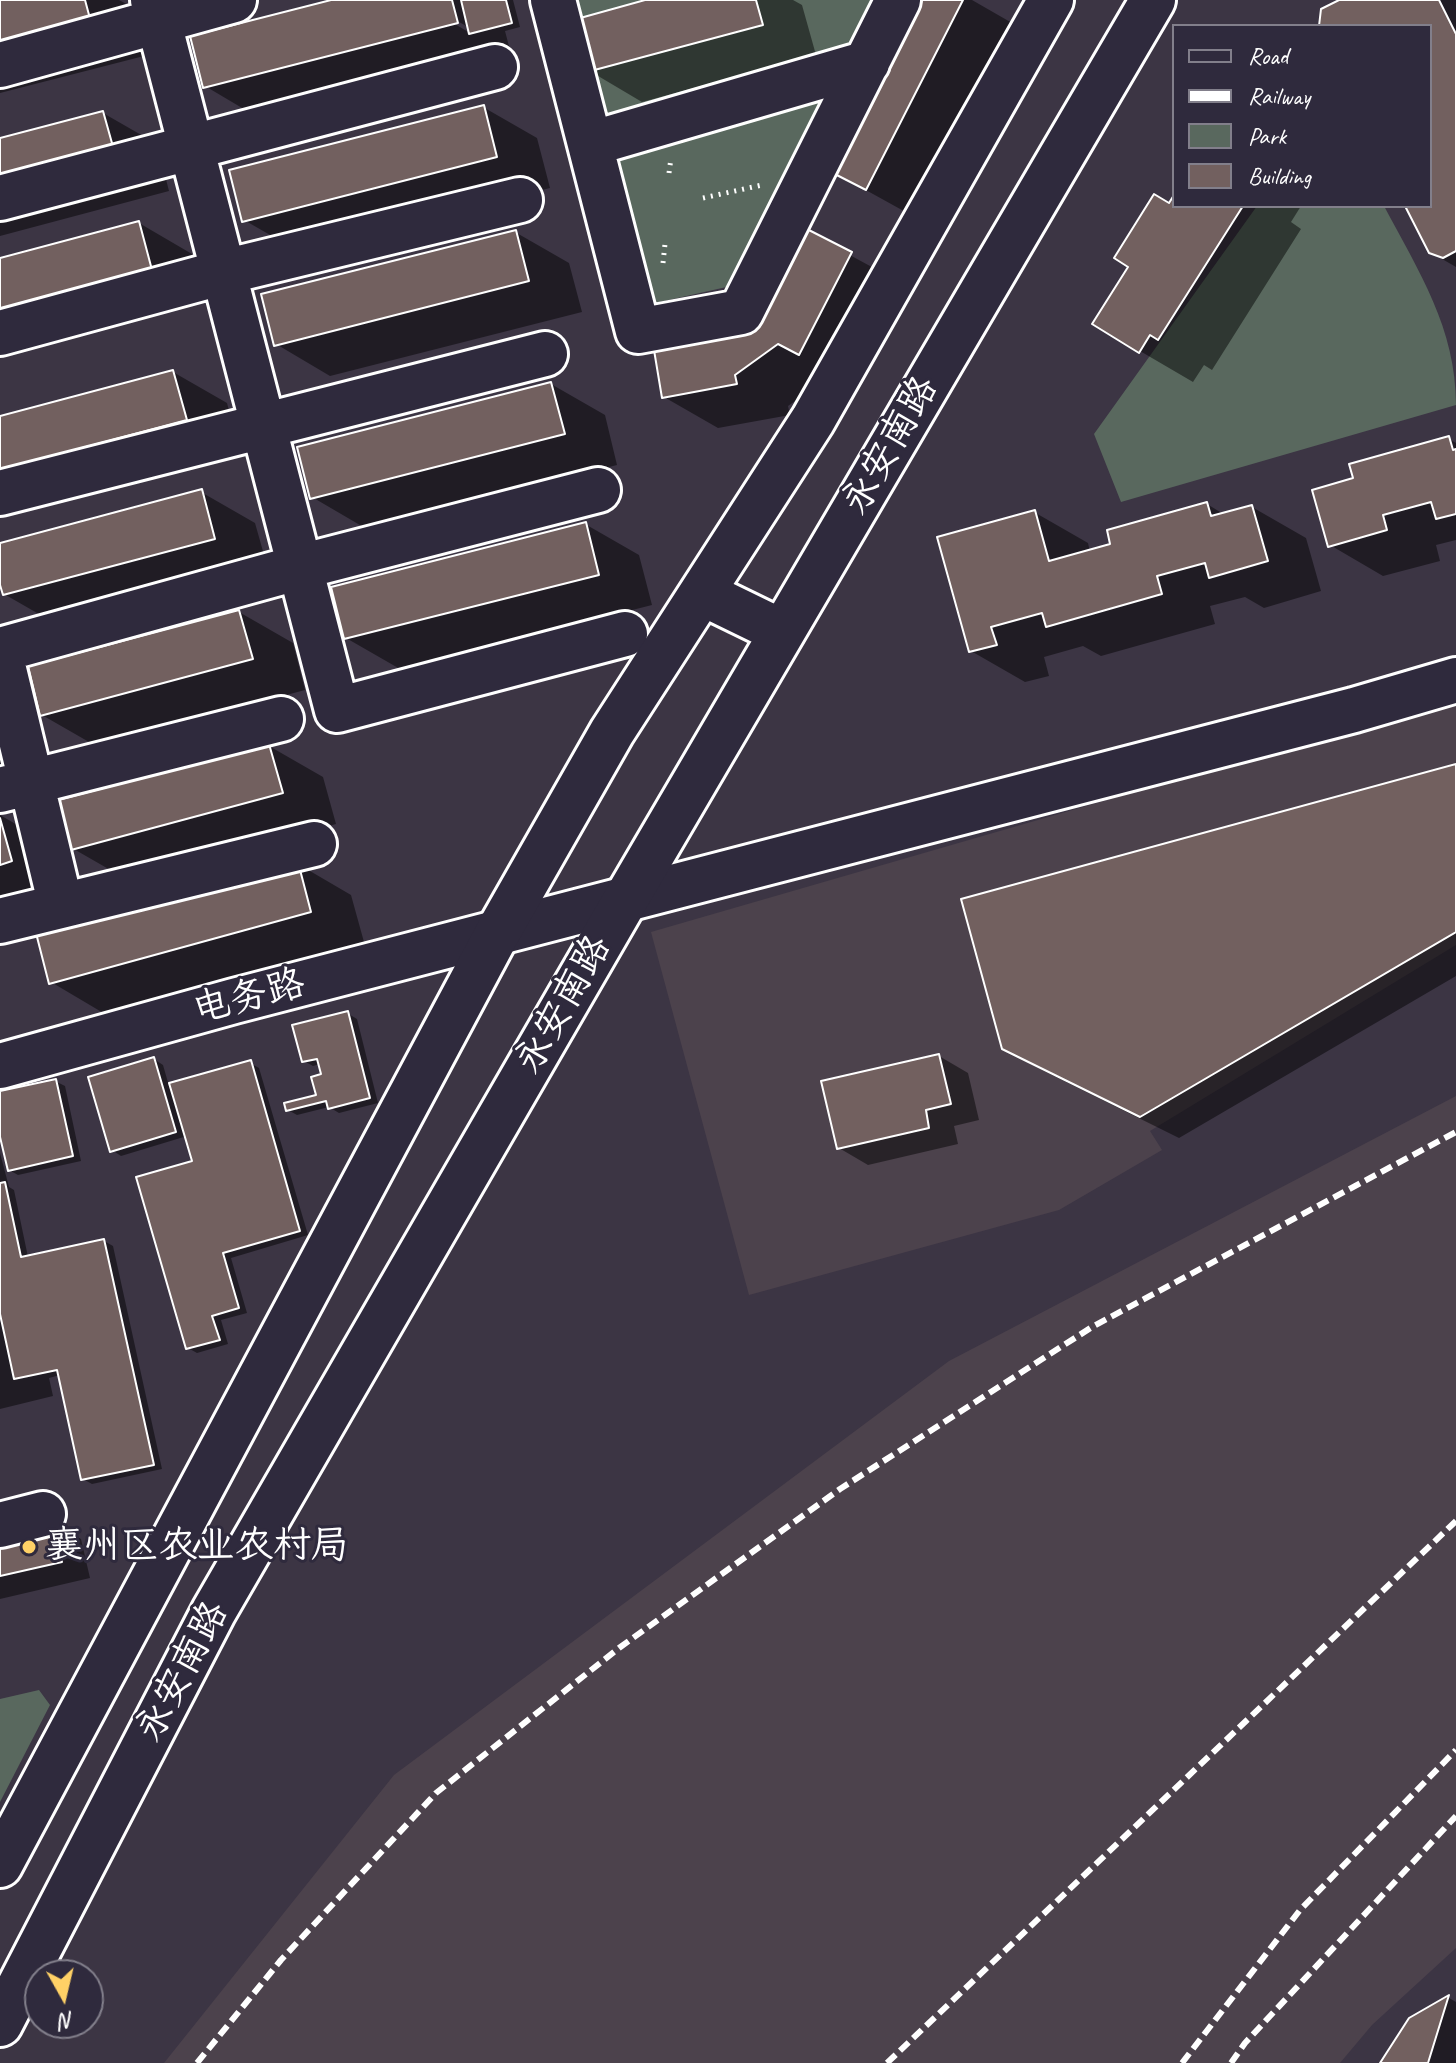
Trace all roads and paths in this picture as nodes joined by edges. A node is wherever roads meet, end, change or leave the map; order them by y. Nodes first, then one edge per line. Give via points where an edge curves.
1 (234, 0) edge
2 (553, 0) edge
3 (898, 0) edge
4 (1051, 0) edge
5 (1153, 0) edge
6 (156, 10) edge
7 (867, 63) junction
8 (0, 65) edge
9 (495, 67) dead end
10 (590, 144) junction
11 (192, 147) junction
12 (0, 198) edge
13 (520, 200) dead end
14 (224, 272) junction
15 (0, 333) edge
16 (545, 354) dead end
17 (264, 428) junction
18 (598, 490) dead end
19 (0, 493) edge
20 (300, 567) junction
21 (702, 593) junction
22 (782, 632) junction
23 (625, 634) dead end
24 (0, 652) edge
25 (1456, 680) edge
26 (281, 719) dead end
27 (16, 786) edge
28 (314, 844) dead end
29 (626, 899) junction
30 (61, 906) junction
31 (0, 921) edge
32 (498, 932) junction
33 (0, 1066) edge
34 (43, 1514) dead end
35 (0, 1525) edge
36 (0, 1865) edge
37 (0, 2024) edge

1 - 6 main road
2 - 10 main road
3 - 7 main road
4 - 21 main road, 永安南路 via 813,420
5 - 22 main road, 永安南路
6 - 8 main road
6 - 11 main road
7 - 10 main road
7 - 10 main road via 741,312 638,331
9 - 11 main road
11 - 12 main road
11 - 14 main road
13 - 14 main road
14 - 15 main road
14 - 17 main road
16 - 17 main road
17 - 19 main road
17 - 20 main road
18 - 20 main road
20 - 23 main road via 337,710
20 - 24 main road
21 - 22 main road
21 - 32 main road, 永安南路 via 612,732
22 - 29 main road, 永安南路
24 - 27 main road
25 - 29 main road, 电务路
26 - 27 main road
27 - 30 main road
28 - 30 main road
29 - 32 main road, 电务路
29 - 37 main road, 永安南路 via 214,1611
30 - 31 main road
32 - 33 main road, 电务路
32 - 36 main road, 永安南路
34 - 35 main road

